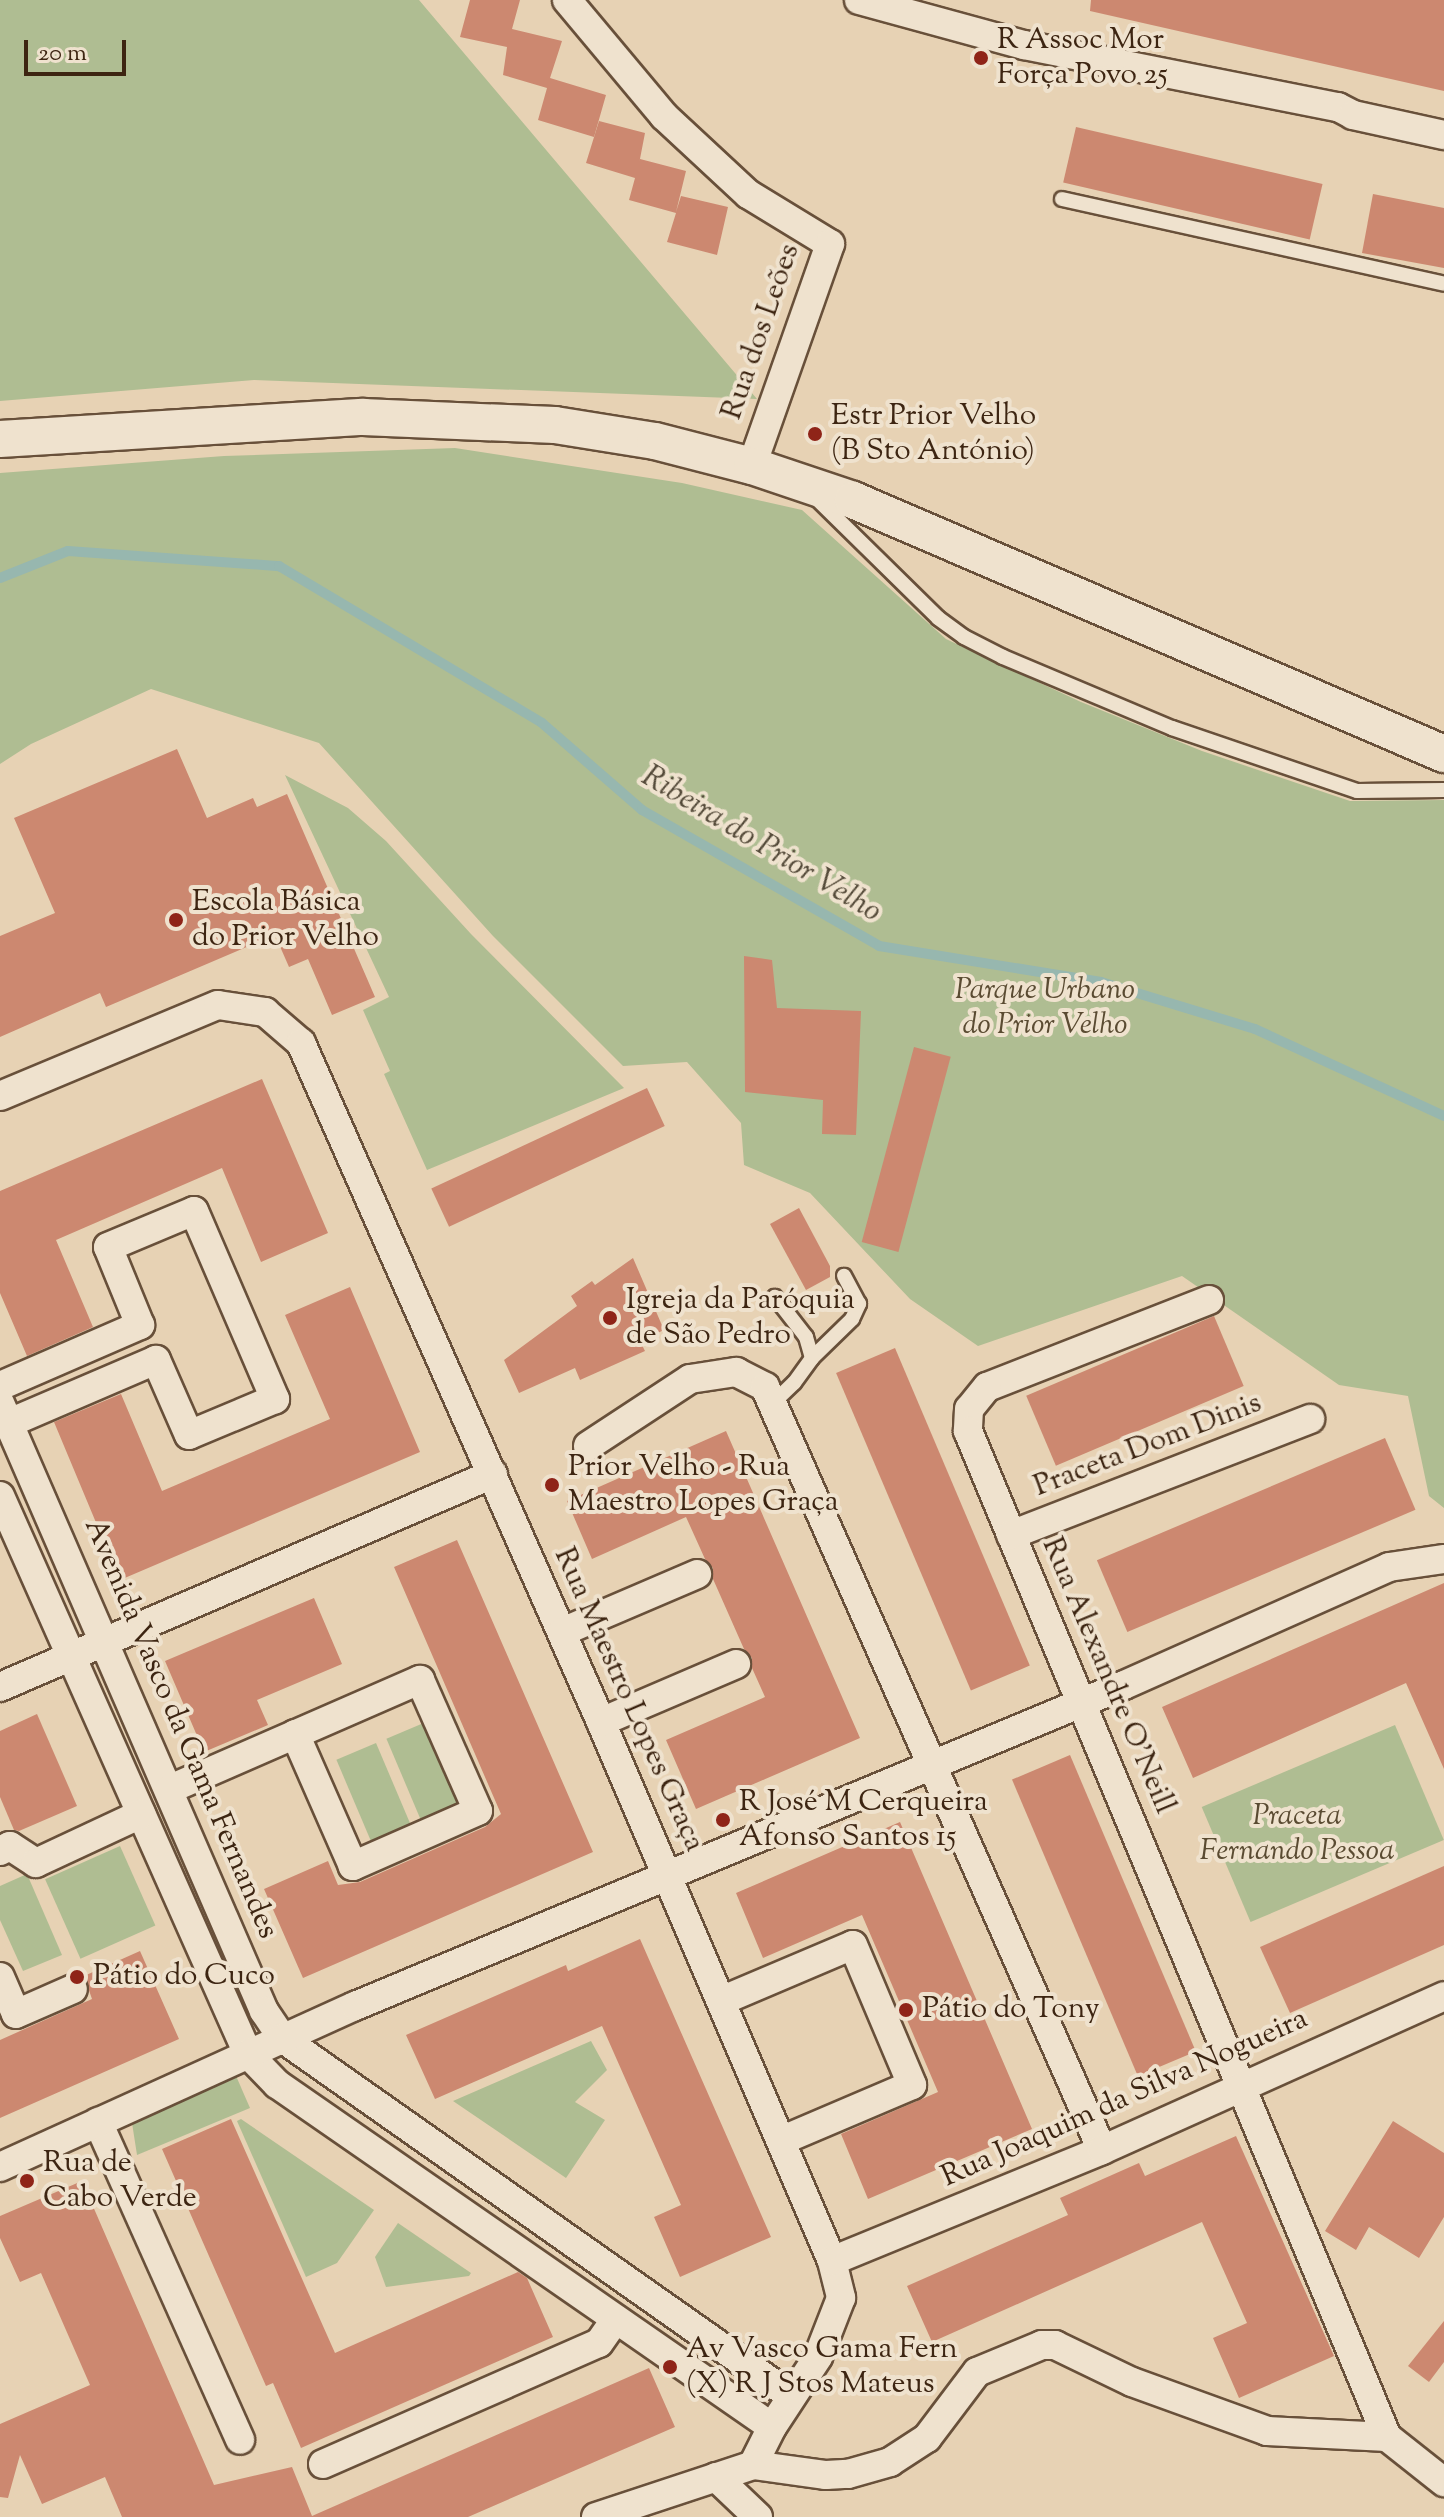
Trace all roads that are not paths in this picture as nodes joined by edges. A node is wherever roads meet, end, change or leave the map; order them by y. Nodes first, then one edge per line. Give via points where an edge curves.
1 (567, 0) edge
2 (859, 0) edge
3 (1444, 135) edge
4 (1062, 199) dead end
5 (1444, 284) edge
6 (0, 439) edge
7 (752, 466) junction
8 (798, 481) junction
9 (1444, 754) edge
10 (1444, 790) edge
11 (0, 1096) edge
12 (844, 1276) dead end
13 (775, 1297) dead end
14 (1209, 1300) dead end
15 (140, 1325) junction
16 (812, 1358) junction
17 (156, 1360) junction
18 (773, 1403) junction
19 (2, 1406) edge
20 (1310, 1419) dead end
21 (588, 1446) dead end
22 (493, 1474) junction
23 (0, 1496) edge
24 (1011, 1535) junction
25 (1444, 1559) edge
26 (697, 1574) dead end
27 (562, 1632) junction
28 (106, 1642) junction
29 (71, 1657) junction
30 (736, 1664) dead end
31 (0, 1687) edge
32 (1081, 1702) junction
33 (601, 1722) junction
34 (295, 1734) junction
35 (932, 1764) junction
36 (170, 1789) junction
37 (141, 1814) junction
38 (0, 1851) edge
39 (667, 1876) junction
40 (0, 1977) edge
41 (73, 1989) dead end
42 (1444, 1996) edge
43 (721, 2001) junction
44 (282, 2038) junction
45 (248, 2054) junction
46 (1243, 2088) junction
47 (98, 2122) junction
48 (781, 2141) junction
49 (1102, 2150) junction
50 (0, 2167) edge
51 (832, 2261) junction
52 (616, 2319) junction
53 (791, 2396) junction
54 (772, 2427) junction
55 (1387, 2437) junction
56 (240, 2440) dead end
57 (323, 2464) dead end
58 (753, 2465) junction
59 (716, 2477) junction
60 (1444, 2482) edge
61 (596, 2517) edge
62 (758, 2517) edge

1 - 7 street, Rua dos Leões via 664,116 748,194 830,244
2 - 3 street via 1024,45 1338,107
4 - 5 lane
6 - 7 street via 363,417 555,425 655,441
7 - 8 street
8 - 9 street via 997,559
8 - 10 lane via 938,618 1003,657 1172,728 1357,791
11 - 22 street, Rua Maestro Lopes Graça via 218,1005 265,1012 301,1043
12 - 16 lane via 859,1304 852,1319
13 - 16 lane via 806,1337
14 - 24 street, Rua Alexandre O'Neill via 998,1382 974,1400 968,1431
15 - 17 street
15 - 17 street via 108,1247 194,1211 275,1399 189,1435
15 - 19 street
16 - 18 lane
17 - 19 street
18 - 21 street via 765,1387 736,1372 690,1379
18 - 35 street
19 - 28 street, Avenida Vasco da Gama Fernandes
20 - 24 street, Praceta Dom Dinis
22 - 27 street, Rua Maestro Lopes Graça
22 - 28 street
23 - 29 street
24 - 32 street, Rua Alexandre O'Neill
25 - 32 street via 1389,1567
26 - 27 street
27 - 33 street, Rua Maestro Lopes Graça
28 - 29 street
28 - 36 street, Avenida Vasco da Gama Fernandes
29 - 31 street
29 - 37 street
30 - 33 street
32 - 35 street
32 - 46 street, Rua Alexandre O'Neill
33 - 39 street, Rua Maestro Lopes Graça
34 - 34 street via 353,1866 478,1811 420,1680
34 - 36 street
35 - 39 street
35 - 49 street
36 - 44 street, Avenida Vasco da Gama Fernandes via 264,2011
37 - 38 street via 36,1863 10,1846
37 - 45 street
39 - 43 street, Rua Maestro Lopes Graça
39 - 44 street
40 - 41 street via 16,2014
42 - 46 street, Rua Joaquim da Silva Nogueira
43 - 48 street, Rua Maestro Lopes Graça
43 - 48 street via 853,1945 865,1973 912,2085
44 - 45 street
44 - 53 street, Avenida Vasco da Gama Fernandes
45 - 47 street
45 - 52 street via 277,2084
46 - 49 street, Rua Joaquim da Silva Nogueira
46 - 55 street, Rua Alexandre O'Neill
47 - 50 street
47 - 56 street
48 - 51 street, Rua Maestro Lopes Graça
49 - 51 street, Rua Joaquim da Silva Nogueira
51 - 53 street, Rua Maestro Lopes Graça via 841,2298 818,2357
52 - 54 street
52 - 57 street via 599,2343
53 - 54 street, Rua Maestro Lopes Graça
54 - 58 street, Rua Maestro Lopes Graça
55 - 58 street via 1267,2431 1145,2387 1049,2344 977,2372 927,2438 890,2462 826,2475
55 - 60 street
58 - 59 street
59 - 61 street
59 - 62 street

